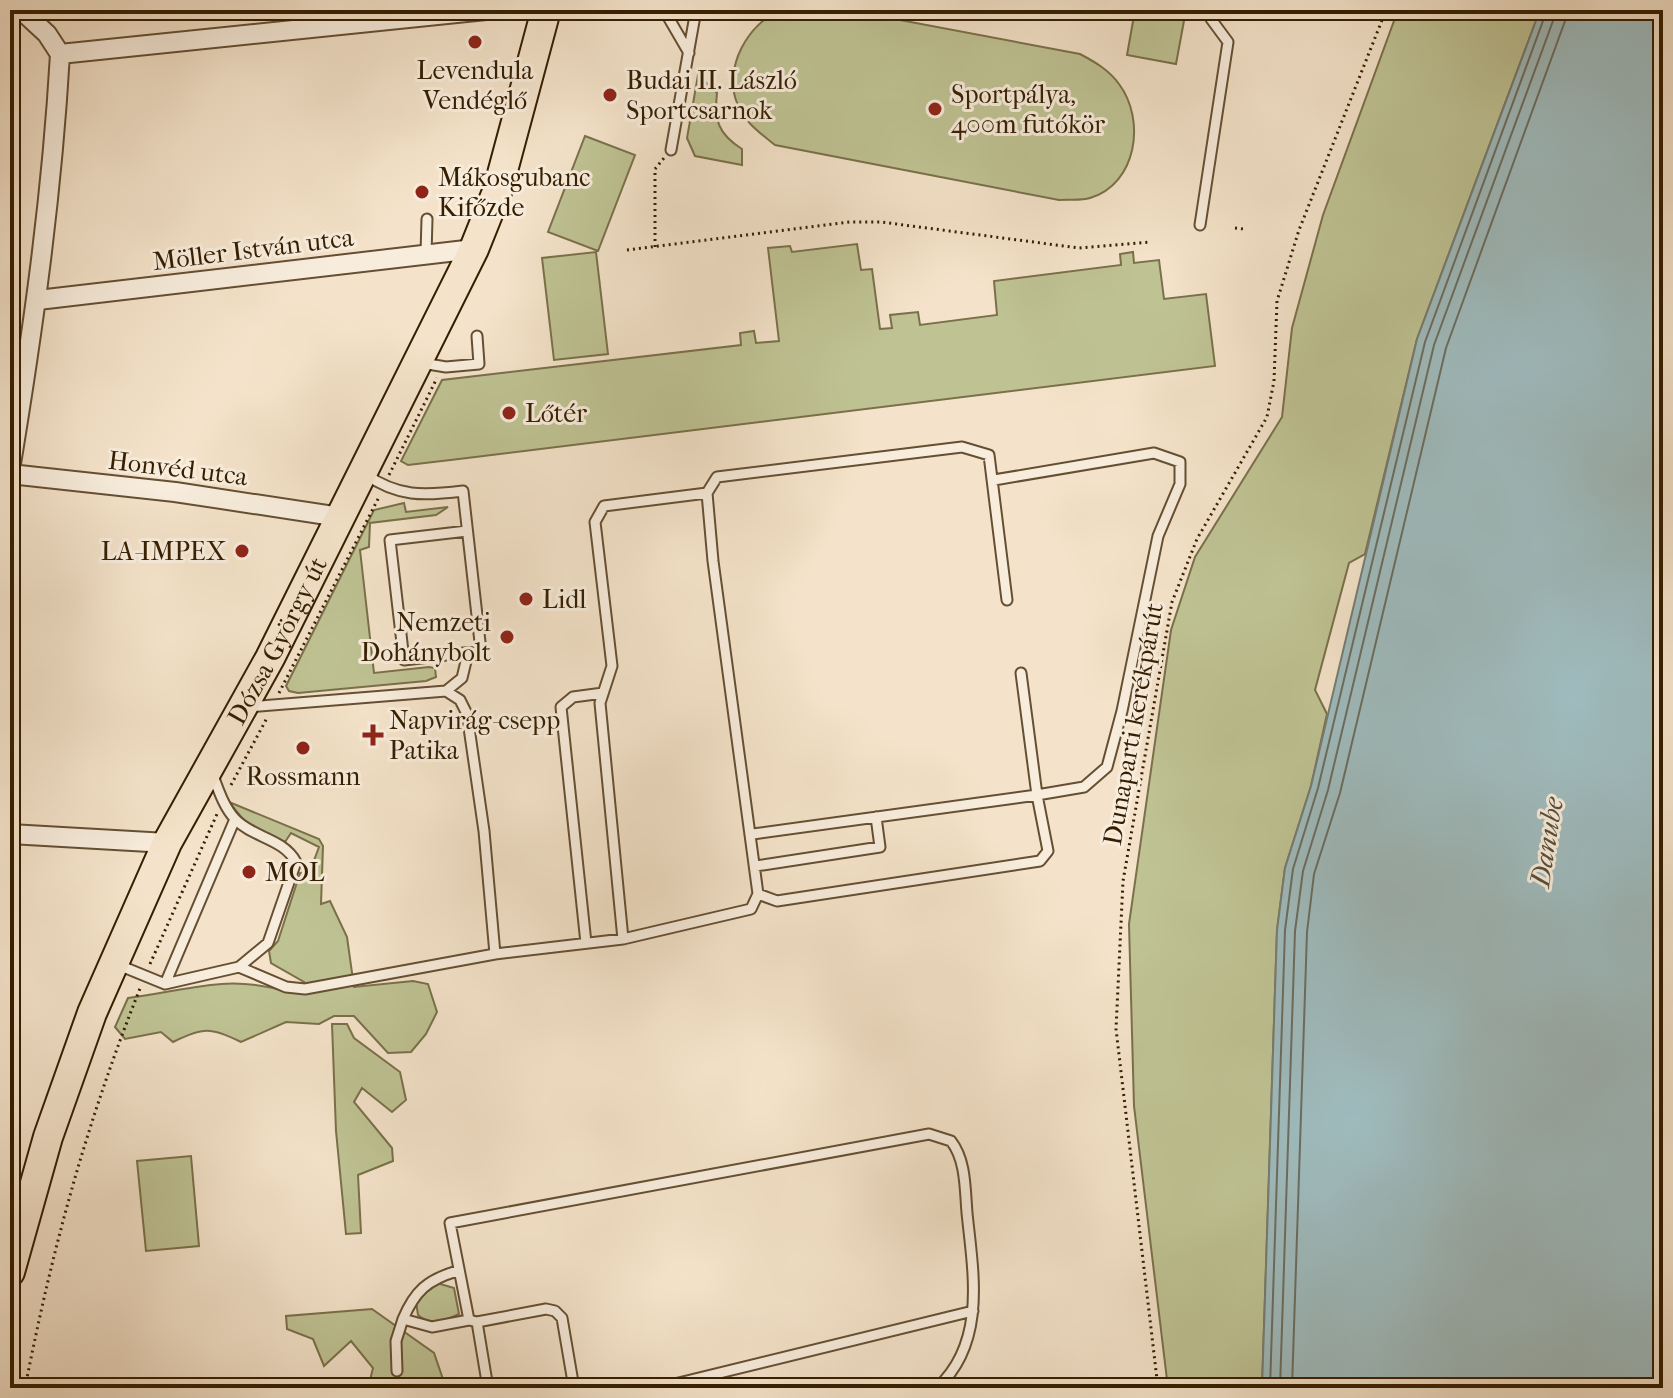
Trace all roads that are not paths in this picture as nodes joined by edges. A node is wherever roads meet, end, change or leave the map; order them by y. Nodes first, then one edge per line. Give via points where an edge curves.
1 (21, 10) edge
2 (486, 10) edge
3 (546, 10) edge
4 (664, 10) edge
5 (696, 10) edge
6 (1212, 10) edge
7 (689, 53) junction
8 (60, 54) junction
9 (671, 150) road end
10 (427, 219) dead end
11 (1200, 225) dead end
12 (474, 249) junction
13 (426, 254) junction
14 (38, 300) junction
15 (477, 336) dead end
16 (418, 362) junction
17 (10, 472) edge
18 (362, 472) junction
19 (994, 480) junction
20 (707, 493) junction
21 (340, 517) junction
22 (467, 531) junction
23 (1007, 600) dead end
24 (468, 653) junction
25 (1021, 673) dead end
26 (446, 691) junction
27 (603, 693) junction
28 (243, 707) junction
29 (209, 766) junction
30 (1037, 795) junction
31 (876, 817) junction
32 (235, 819) junction
33 (10, 834) edge
34 (753, 834) junction
35 (167, 843) junction
36 (756, 866) junction
37 (758, 894) junction
38 (623, 939) junction
39 (586, 943) junction
40 (495, 954) junction
41 (114, 963) junction
42 (239, 967) junction
43 (165, 984) junction
44 (457, 1271) junction
45 (10, 1272) edge
46 (973, 1311) junction
47 (403, 1319) junction
48 (473, 1321) junction
49 (397, 1371) dead end
50 (488, 1388) edge
51 (574, 1388) edge
52 (658, 1388) edge
53 (937, 1388) edge

1 - 8 street
2 - 8 street
3 - 12 main road, Dózsa György út via 498,189
4 - 7 lane
5 - 7 lane
6 - 11 lane via 1211,19 1228,42
7 - 9 lane
8 - 14 street
10 - 13 lane
12 - 13 street, Möller István utca
12 - 16 main road, Dózsa György út
13 - 14 street, Möller István utca
14 - 17 street
15 - 16 lane via 479,364 446,367
16 - 18 main road, Dózsa György út
17 - 21 street, Honvéd utca
18 - 21 main road, Dózsa György út
18 - 22 lane via 401,494 463,491
19 - 20 lane via 989,455 962,447 717,477
19 - 23 lane
19 - 30 lane via 1154,453 1180,462 1180,484 1158,536 1107,767 1084,787
20 - 27 lane via 604,506 595,522 612,666
20 - 34 lane
21 - 28 main road, Dózsa György út
22 - 24 lane via 481,651
22 - 24 lane via 390,540 404,660
24 - 26 lane via 462,678
25 - 30 lane
26 - 28 lane
26 - 40 lane via 460,700 467,714
27 - 38 lane
27 - 39 lane via 573,697 561,707
28 - 29 main road, Dózsa György út
29 - 32 lane
29 - 35 main road, Dózsa György út
30 - 31 lane
30 - 37 lane via 1048,851 1040,861 777,901
31 - 34 lane
31 - 36 lane via 880,847
32 - 42 lane via 283,846 296,862 268,943
32 - 43 lane
33 - 35 street
34 - 36 lane
35 - 41 main road, Dózsa György út
36 - 37 lane
37 - 38 lane via 751,909
38 - 39 lane
39 - 40 lane
40 - 42 lane via 305,989 286,987
41 - 43 lane
41 - 45 main road, Dózsa György út via 48,1137
42 - 43 lane
44 - 46 lane via 450,1223 929,1134 951,1141 963,1167 976,1294
44 - 47 lane via 425,1284
44 - 48 lane
46 - 52 lane
46 - 53 lane via 969,1335
47 - 48 lane via 432,1327
47 - 49 lane via 396,1341
48 - 50 lane
48 - 51 lane via 555,1311 562,1318

